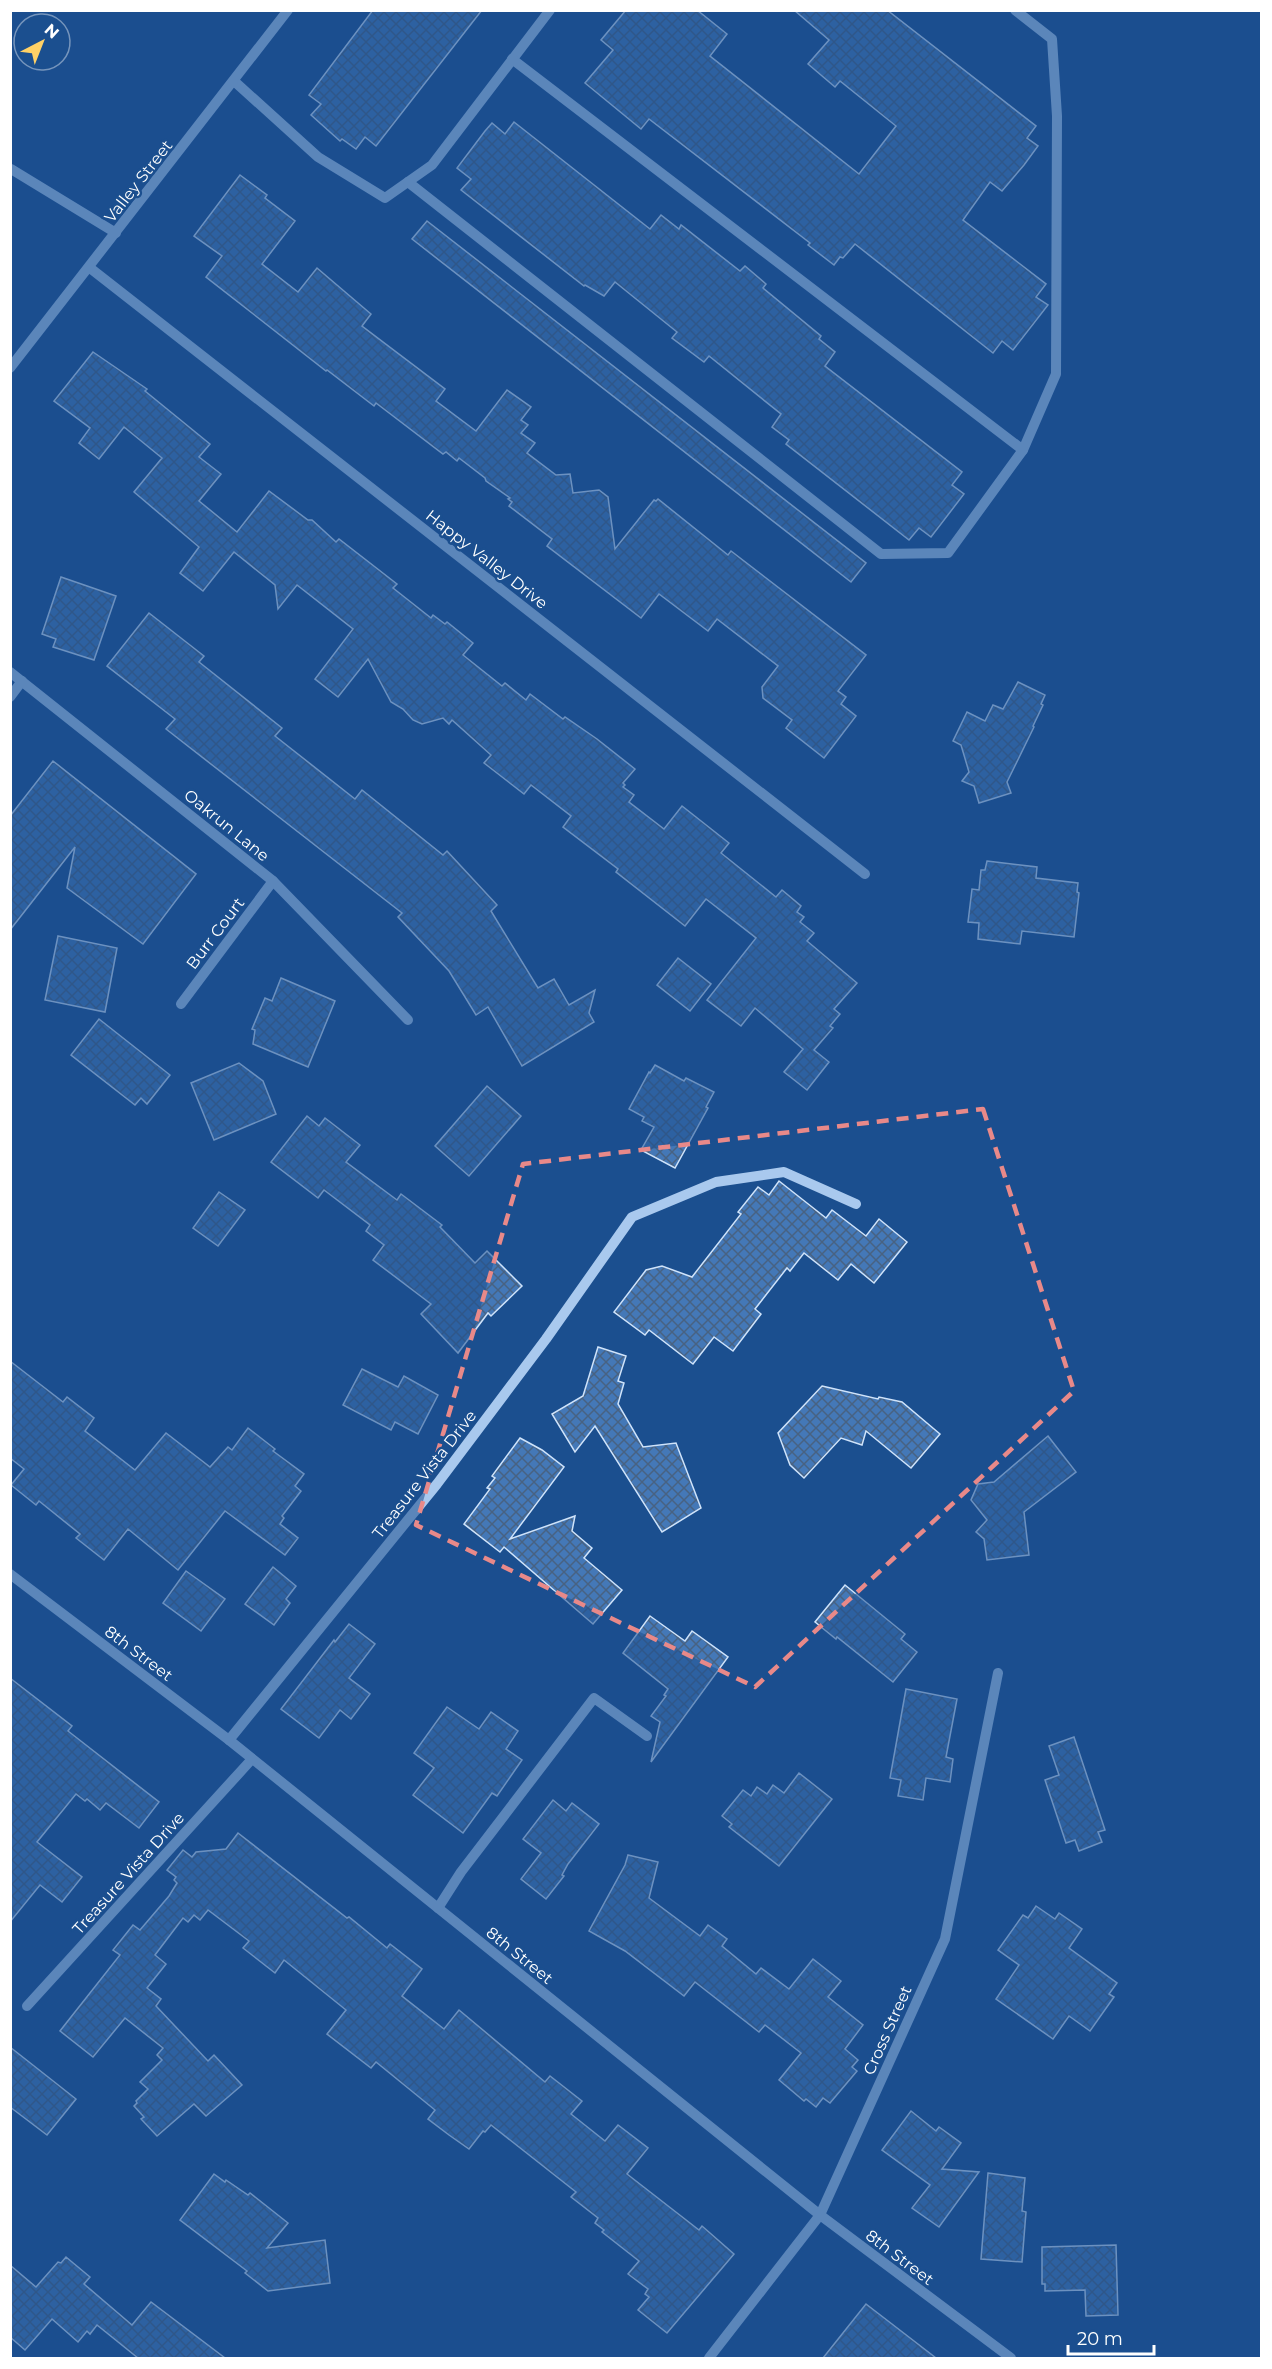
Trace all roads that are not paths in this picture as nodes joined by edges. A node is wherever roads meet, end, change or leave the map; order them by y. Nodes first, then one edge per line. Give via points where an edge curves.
1 (288, 10) edge
2 (550, 10) edge
3 (1015, 10) edge
4 (512, 58) junction
5 (234, 81) junction
6 (11, 169) edge
7 (408, 182) junction
8 (116, 233) junction
9 (90, 268) junction
10 (11, 367) edge
11 (1023, 450) junction
12 (10, 672) edge
13 (22, 681) junction
14 (10, 697) edge
15 (865, 874) dead end
16 (273, 881) junction
17 (181, 1004) dead end
18 (408, 1020) dead end
19 (856, 1204) dead end
20 (10, 1574) edge
21 (998, 1673) dead end
22 (647, 1736) dead end
23 (229, 1740) junction
24 (252, 1759) junction
25 (438, 1908) junction
26 (27, 2006) dead end
27 (820, 2215) junction
28 (709, 2358) edge
29 (1011, 2358) edge

1 - 5 street, Valley Street
2 - 4 street
3 - 11 street via 1052,39 1057,116 1056,374
4 - 7 street via 432,165
4 - 11 street
5 - 7 street via 318,157 385,198
5 - 8 street, Valley Street
6 - 8 street
7 - 11 street via 881,554 948,553
8 - 9 street, Valley Street
9 - 10 street, Valley Street
9 - 15 street, Happy Valley Drive
12 - 13 street, Oakrun Lane
13 - 14 street
13 - 16 street, Oakrun Lane
16 - 17 street, Burr Court
16 - 18 street, Oakrun Lane
19 - 23 street, Treasure Vista Drive via 784,1172 716,1182 632,1217 437,1484
20 - 23 street, 8th Street
21 - 27 street, Cross Street via 945,1939
22 - 25 street via 594,1698 461,1872
23 - 24 street, 8th Street
24 - 25 street, 8th Street
24 - 26 street, Treasure Vista Drive
25 - 27 street, 8th Street
27 - 28 street, Cross Street
27 - 29 street, 8th Street

